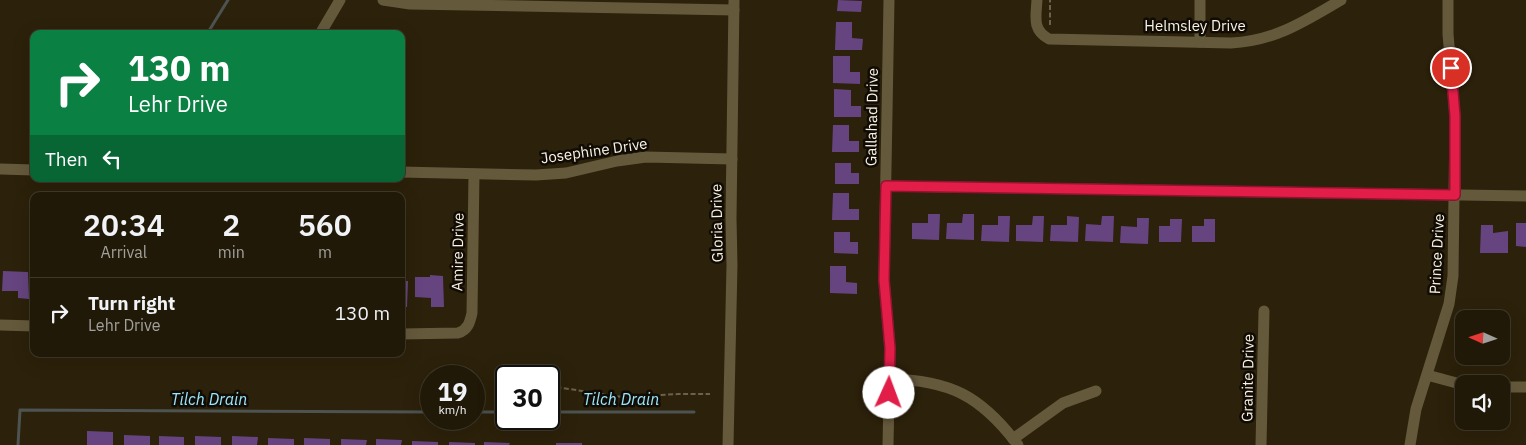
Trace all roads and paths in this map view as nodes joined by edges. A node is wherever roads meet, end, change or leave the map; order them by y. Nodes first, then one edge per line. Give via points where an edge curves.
1 (340, 0) edge
2 (383, 0) edge
3 (889, 0) edge
4 (1036, 0) edge
5 (1050, 0) edge
6 (1200, 0) edge
7 (1341, 0) edge
8 (1448, 0) edge
9 (734, 5) edge
10 (322, 30) edge
11 (1045, 31) junction
12 (1200, 42) junction
13 (732, 159) junction
14 (0, 169) edge
15 (30, 170) edge
16 (405, 172) edge
17 (474, 174) junction
18 (886, 186) junction
19 (1455, 195) junction
20 (1526, 196) edge
21 (1264, 311) dead end
22 (0, 325) edge
23 (30, 326) edge
24 (405, 334) edge
25 (1427, 375) junction
26 (889, 379) junction
27 (1455, 383) edge
28 (1510, 387) edge
29 (1526, 387) edge
30 (560, 388) edge
31 (1096, 391) dead end
32 (710, 394) dead end
33 (1015, 442) edge
34 (728, 445) edge
35 (888, 445) edge
36 (1261, 445) edge
37 (1410, 445) edge

1 - 10 street
2 - 9 street via 410,4
3 - 18 street, Gallahad Drive
4 - 11 street via 1037,27
5 - 11 path
6 - 12 street
7 - 12 street, Helmsley Drive via 1297,26 1272,36 1245,42
8 - 19 street, Prince Drive via 1455,116
9 - 13 street, Gloria Drive
11 - 12 street, Helmsley Drive via 1049,39 1057,40
13 - 17 street, Josephine Drive via 646,157 566,173
13 - 34 street, Gloria Drive
14 - 15 street
16 - 17 street, Josephine Drive
17 - 24 street, Amire Drive via 471,320 458,333
18 - 19 street
18 - 26 street, Gallahad Drive via 884,280
19 - 20 street
19 - 25 street, Prince Drive via 1452,291
21 - 36 street, Granite Drive
22 - 23 street
25 - 27 street
25 - 37 street, Prince Drive via 1412,423
26 - 33 street via 926,381 973,399
26 - 35 street, Gallahad Drive
28 - 29 street
30 - 32 path via 622,397
31 - 33 street via 1063,403

